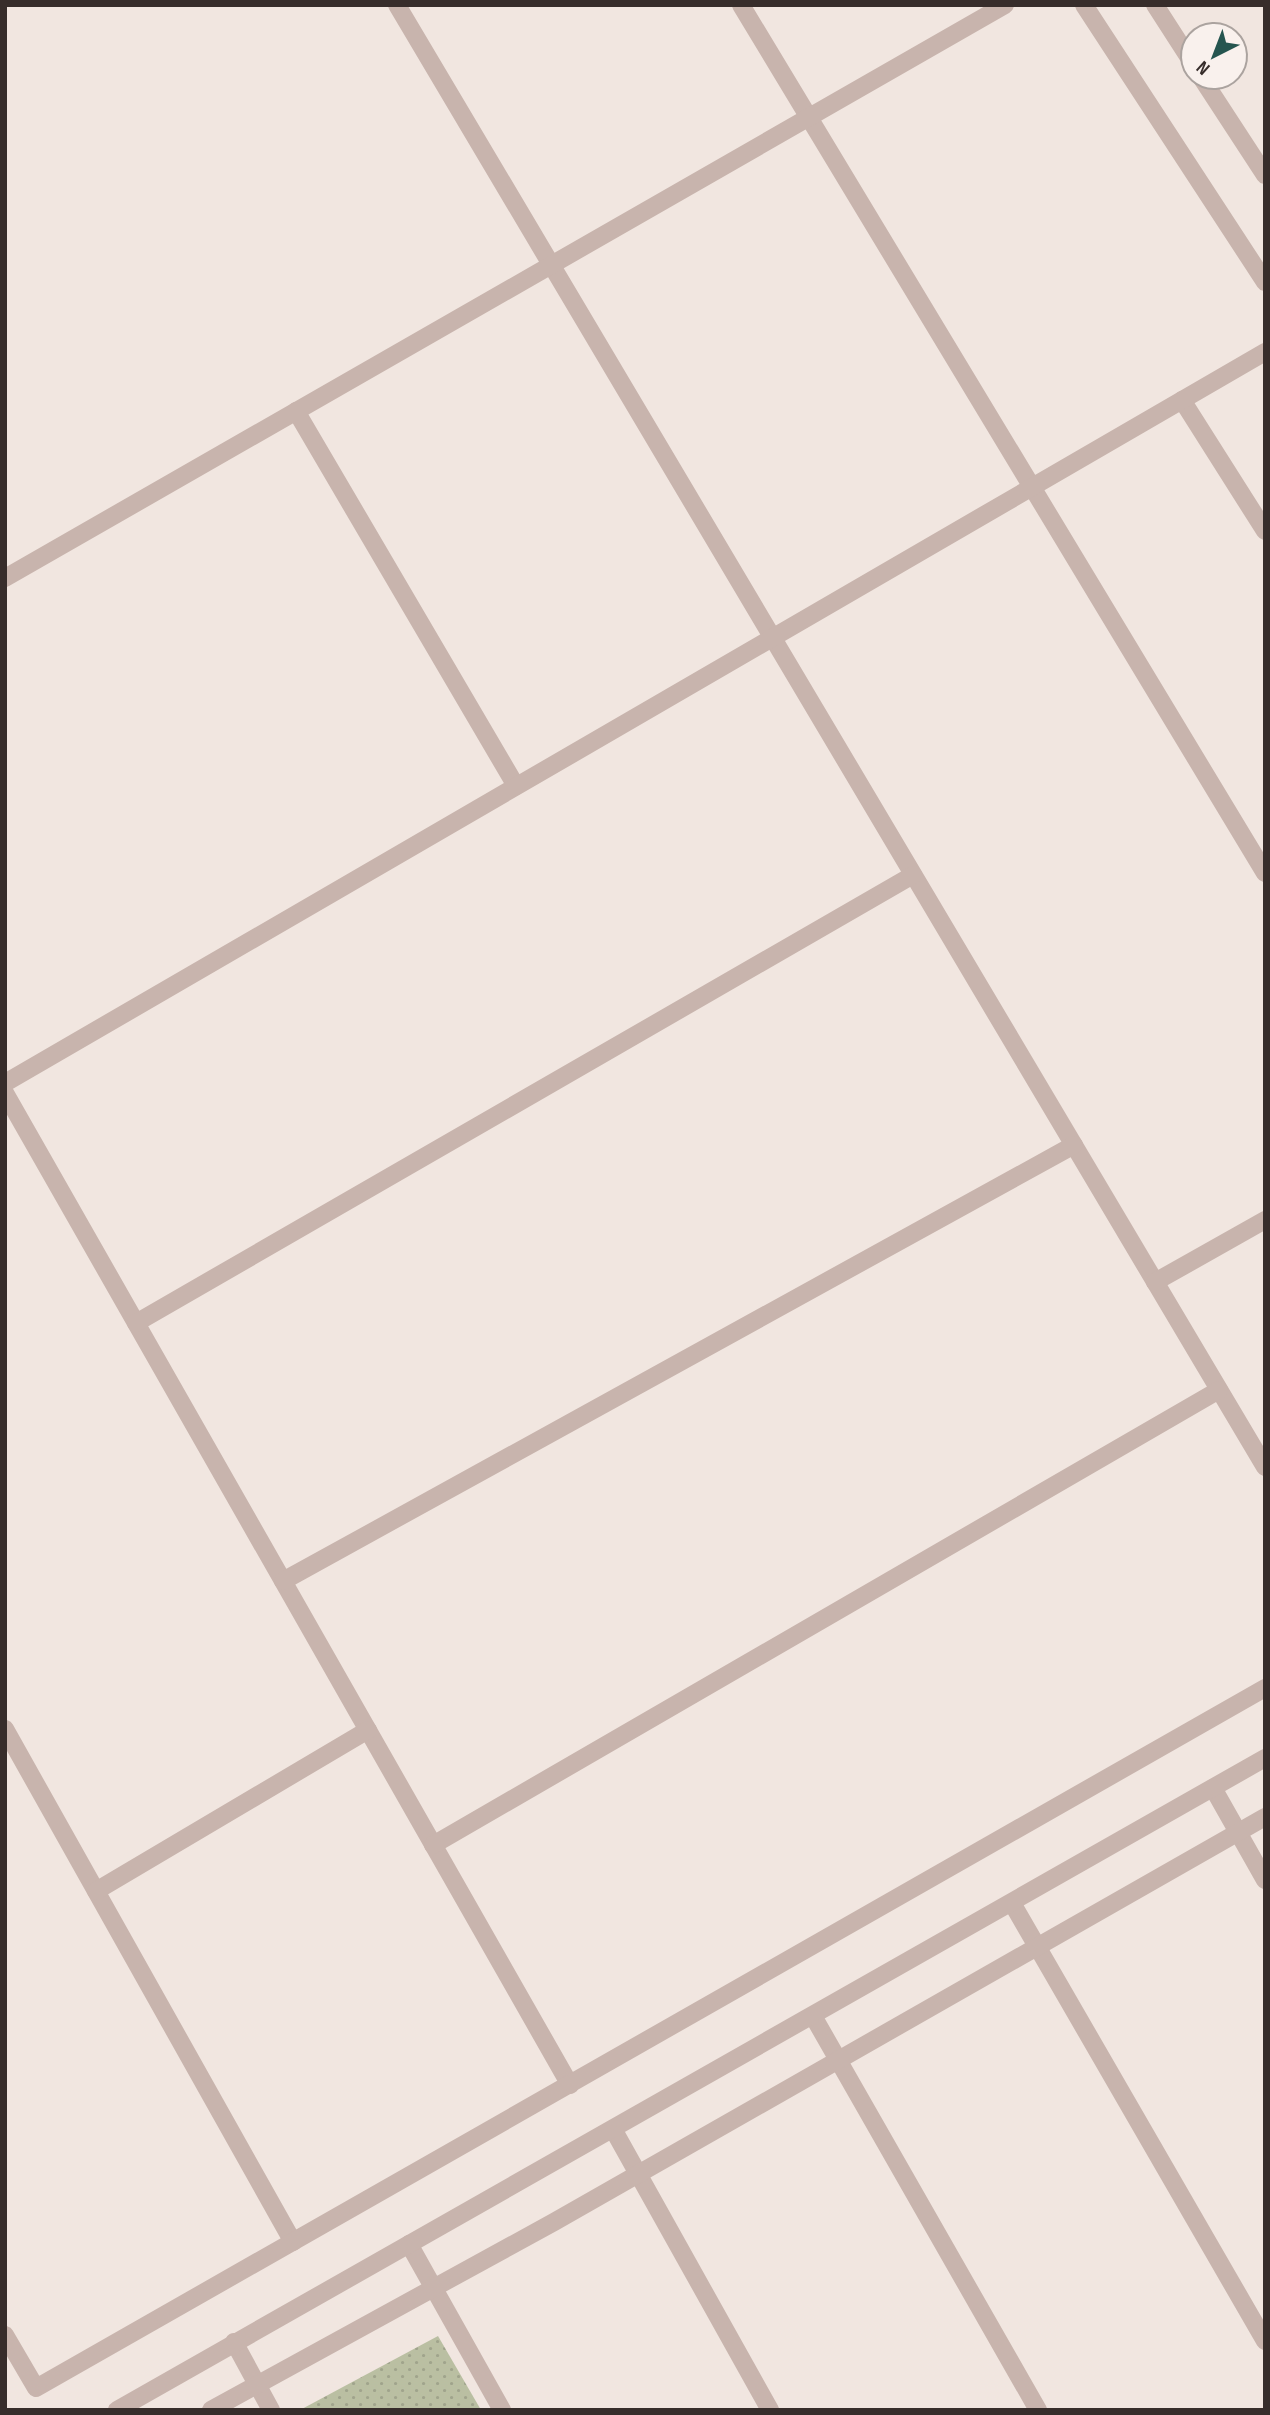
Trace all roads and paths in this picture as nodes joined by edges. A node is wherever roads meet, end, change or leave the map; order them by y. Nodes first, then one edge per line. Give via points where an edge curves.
1 (397, 5) edge
2 (741, 5) edge
3 (1004, 5) edge
4 (1084, 5) edge
5 (1155, 5) edge
6 (1179, 42) edge
7 (1210, 91) edge
8 (809, 117) junction
9 (1265, 176) edge
10 (551, 265) junction
11 (1265, 282) edge
12 (1265, 352) edge
13 (1182, 400) junction
14 (296, 411) junction
15 (1032, 486) junction
16 (1265, 531) edge
17 (5, 578) edge
18 (772, 637) junction
19 (516, 786) junction
20 (1265, 873) edge
21 (913, 875) junction
22 (5, 1083) edge
23 (5, 1093) edge
24 (1074, 1145) junction
25 (1265, 1220) edge
26 (1155, 1282) junction
27 (136, 1323) junction
28 (1219, 1390) junction
29 (1265, 1467) edge
30 (283, 1581) junction
31 (1265, 1688) edge
32 (5, 1728) edge
33 (368, 1731) junction
34 (1265, 1758) edge
35 (1213, 1788) junction
36 (1265, 1817) edge
37 (1238, 1832) junction
38 (433, 1845) junction
39 (1265, 1880) edge
40 (96, 1891) junction
41 (1012, 1903) junction
42 (1038, 1947) junction
43 (813, 2017) junction
44 (838, 2060) junction
45 (570, 2085) junction
46 (612, 2129) junction
47 (638, 2175) junction
48 (293, 2242) junction
49 (409, 2244) junction
50 (433, 2288) junction
51 (5, 2335) edge
52 (234, 2342) junction
53 (1265, 2342) edge
54 (257, 2385) junction
55 (117, 2410) edge
56 (211, 2410) edge
57 (271, 2410) edge
58 (502, 2410) edge
59 (770, 2410) edge
60 (1038, 2410) edge

1 - 10 street
2 - 8 street
3 - 8 street
4 - 11 street
5 - 6 street
7 - 9 street
8 - 10 street
8 - 15 street
10 - 14 street
10 - 18 street
12 - 13 street
13 - 15 street
13 - 16 street
14 - 17 street
14 - 19 street
15 - 18 street
15 - 20 street
18 - 19 street
18 - 21 street
19 - 22 street
21 - 24 street
21 - 27 street
23 - 27 street
24 - 26 street
24 - 30 street
25 - 26 street
26 - 28 street
27 - 30 street
28 - 29 street
28 - 38 street
30 - 33 street
31 - 45 street
32 - 40 street
33 - 38 street
33 - 40 street
34 - 35 street
35 - 37 street
35 - 41 street
36 - 37 street
37 - 39 street
37 - 42 street
38 - 45 street
40 - 48 street
41 - 42 street
41 - 43 street
42 - 44 street
42 - 53 street
43 - 44 street
43 - 46 street
44 - 47 street
44 - 60 street
45 - 48 street
46 - 47 street
46 - 49 street
47 - 50 street
47 - 59 street
48 - 51 street via 36,2388
49 - 50 street
49 - 52 street
50 - 54 street
50 - 58 street
52 - 54 street
52 - 55 street
54 - 56 street
54 - 57 street

